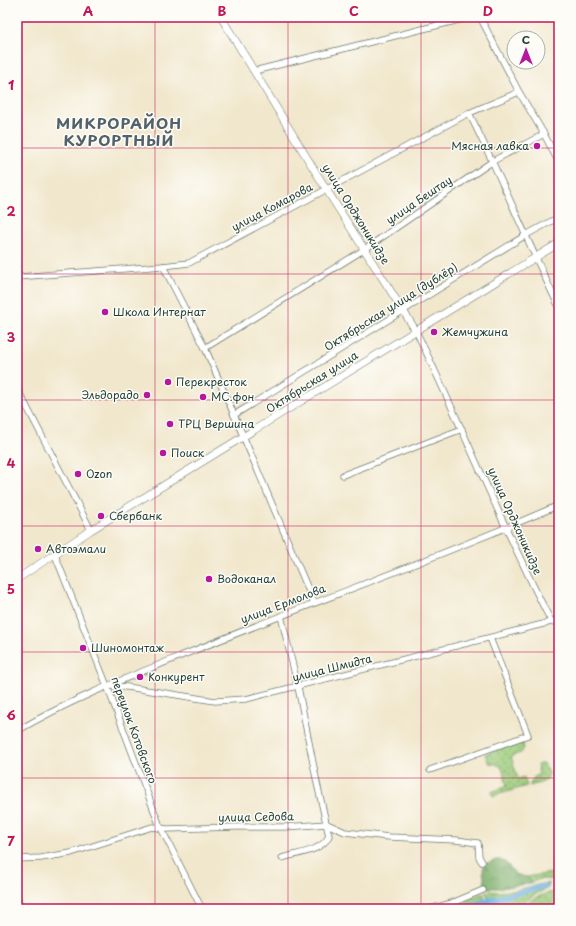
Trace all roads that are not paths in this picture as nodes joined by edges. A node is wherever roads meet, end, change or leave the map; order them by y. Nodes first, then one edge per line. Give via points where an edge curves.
1 (472, 17) edge
2 (480, 17) edge
3 (223, 18) edge
4 (254, 71) junction
5 (519, 92) junction
6 (469, 113) junction
7 (544, 134) junction
8 (493, 162) junction
9 (559, 163) edge
10 (326, 189) junction
11 (559, 217) edge
12 (526, 235) junction
13 (559, 243) edge
14 (365, 249) junction
15 (536, 257) junction
16 (163, 266) junction
17 (17, 277) edge
18 (559, 307) edge
19 (403, 311) junction
20 (416, 331) junction
21 (205, 348) junction
22 (17, 388) edge
23 (234, 415) junction
24 (462, 429) junction
25 (244, 437) junction
26 (343, 476) dead end
27 (559, 505) edge
28 (506, 528) junction
29 (91, 530) junction
30 (55, 555) junction
31 (17, 579) edge
32 (314, 603) junction
33 (281, 616) junction
34 (559, 620) edge
35 (551, 621) junction
36 (490, 638) junction
37 (107, 686) junction
38 (298, 687) junction
39 (17, 731) edge
40 (430, 770) dead end
41 (326, 824) junction
42 (161, 829) junction
43 (282, 858) dead end
44 (17, 859) edge
45 (482, 862) dead end
46 (483, 890) dead end
47 (17, 895) edge
48 (21, 909) edge
49 (202, 909) edge
50 (430, 909) edge

1 - 4 street
2 - 5 street
3 - 4 main road, улица Орджоникидзе
4 - 10 main road, улица Орджоникидзе
5 - 6 street, улица Комарова
5 - 7 street
6 - 8 street
6 - 10 street, улица Комарова
7 - 8 street, улица Бештау
7 - 9 street
8 - 12 street
8 - 14 street, улица Бештау
10 - 14 main road, улица Орджоникидзе
10 - 16 street, улица Комарова via 189,262
11 - 12 street, Октябрьская улица (дублёр)
12 - 15 street
12 - 19 street, Октябрьская улица (дублёр)
13 - 15 main road, Октябрьская улица
14 - 19 main road, улица Орджоникидзе
14 - 21 street, улица Бештау
15 - 18 street
15 - 20 main road, Октябрьская улица
16 - 17 street, улица Комарова
16 - 21 street
19 - 20 main road, улица Орджоникидзе
19 - 23 street, Октябрьская улица (дублёр)
20 - 24 street, улица Орджоникидзе
20 - 25 main road, Октябрьская улица
21 - 23 street
22 - 29 street
23 - 25 street
24 - 26 street
24 - 28 street, улица Орджоникидзе
25 - 29 main road, Октябрьская улица
25 - 32 street
27 - 28 street, улица Ермолова
28 - 32 street, улица Ермолова
28 - 35 street, улица Орджоникидзе via 525,572
29 - 30 main road, Октябрьская улица
30 - 31 main road, Октябрьская улица
30 - 37 street, переулок Котовского
32 - 33 street, улица Ермолова
33 - 37 street, улица Ермолова
33 - 38 street
34 - 35 street, улица Шмидта
35 - 36 street, улица Шмидта
36 - 38 street, улица Шмидта
36 - 40 street via 528,735
37 - 38 street, улица Шмидта via 215,701 246,699
37 - 39 street, улица Ермолова
37 - 42 street, переулок Котовского
38 - 41 street
41 - 42 street, улица Седова
41 - 43 street via 329,836 326,842 309,851
41 - 45 street, улица Седова via 345,832 389,838 478,843
42 - 44 street, улица Седова via 152,827 71,853
42 - 49 street, переулок Котовского
46 - 50 street
47 - 48 street

